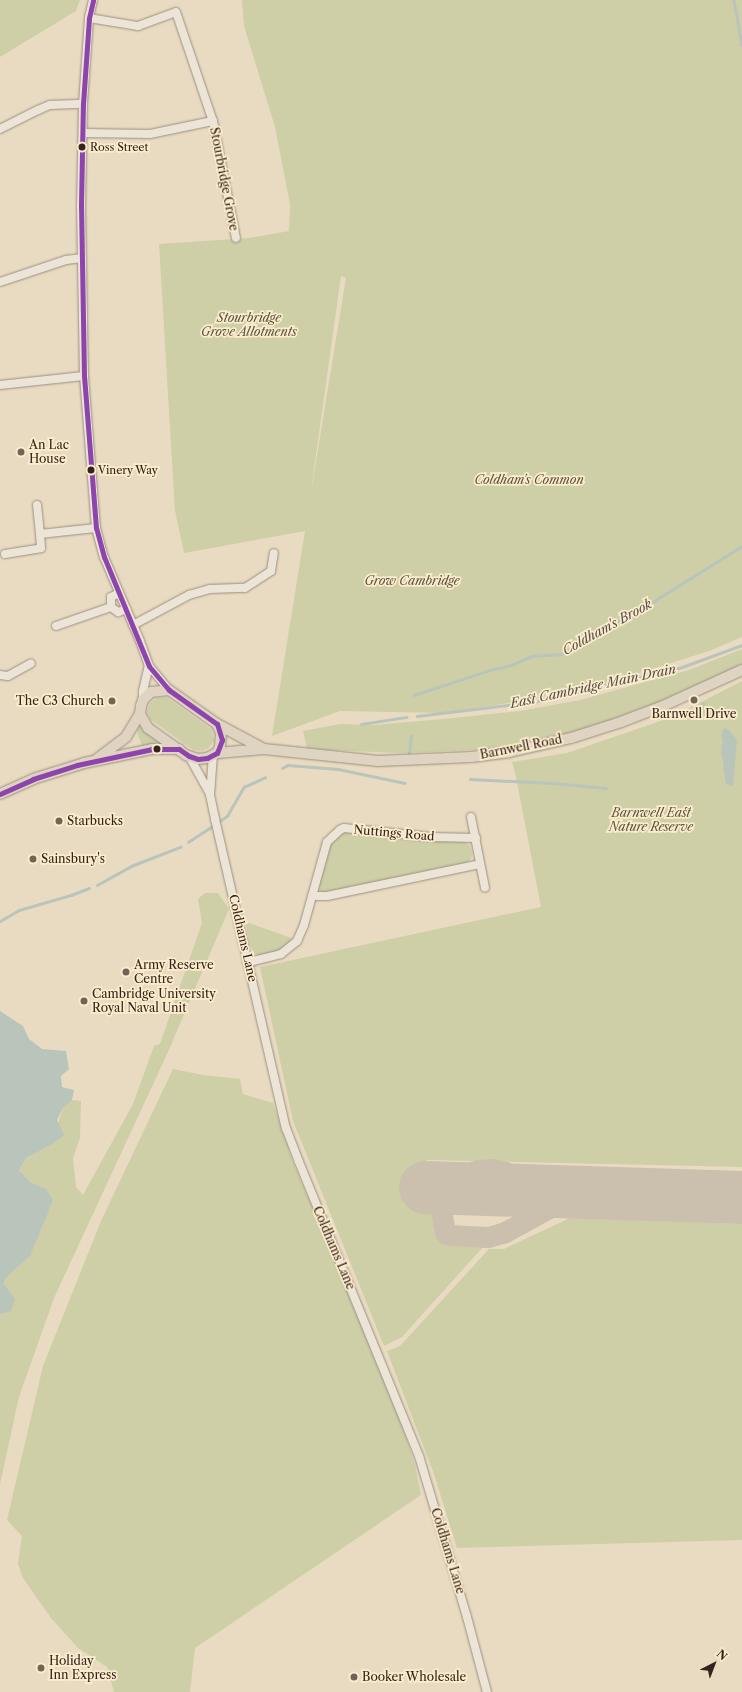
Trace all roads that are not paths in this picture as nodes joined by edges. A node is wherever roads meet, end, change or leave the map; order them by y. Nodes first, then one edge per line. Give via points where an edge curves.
1 (93, 0) edge
2 (89, 18) junction
3 (83, 104) junction
4 (213, 121) junction
5 (0, 129) edge
6 (83, 133) junction
7 (236, 238) dead end
8 (82, 258) junction
9 (0, 282) edge
10 (84, 376) junction
11 (0, 385) edge
12 (36, 505) dead end
13 (96, 528) junction
14 (40, 534) junction
15 (274, 553) dead end
16 (5, 554) dead end
17 (120, 593) junction
18 (110, 607) junction
19 (127, 609) junction
20 (133, 625) junction
21 (56, 626) dead end
22 (31, 663) dead end
23 (149, 666) junction
24 (742, 670) edge
25 (0, 676) edge
26 (169, 690) junction
27 (143, 700) junction
28 (140, 714) junction
29 (217, 724) junction
30 (179, 749) junction
31 (264, 749) junction
32 (215, 754) junction
33 (189, 756) junction
34 (95, 760) junction
35 (0, 794) edge
36 (210, 795) junction
37 (471, 817) dead end
38 (476, 838) junction
39 (480, 864) junction
40 (485, 888) dead end
41 (312, 896) junction
42 (249, 962) junction
43 (487, 1692) edge

1 - 2 street
2 - 3 street
2 - 4 street, Stourbridge Grove via 138,26 176,12
3 - 5 street via 50,105
3 - 6 street
4 - 6 street, Stourbridge Grove via 150,134
4 - 7 street, Stourbridge Grove
6 - 8 street
8 - 9 street via 66,260
8 - 10 street
10 - 11 street
10 - 13 street
12 - 14 street
13 - 14 street
13 - 17 street via 104,556
14 - 16 street via 41,548
15 - 20 street via 268,573 245,588 210,589 189,595
17 - 18 street via 112,597
17 - 19 street
18 - 19 street via 118,612
18 - 21 street
19 - 20 street
20 - 23 street
22 - 25 street via 8,676
23 - 26 street
23 - 27 street
24 - 31 main road, Barnwell Road via 621,722 571,738 510,752 471,757 378,762
26 - 27 main road via 151,692
26 - 29 main road, Barnwell Road
27 - 28 main road
28 - 30 main road via 148,728
28 - 34 main road via 126,737
29 - 31 main road, Barnwell Road
29 - 32 main road via 222,740
30 - 33 main road
30 - 34 main road via 152,749
31 - 32 main road, Barnwell Road
32 - 33 main road, Barnwell Road via 198,759
32 - 36 street, Coldhams Lane
33 - 36 street, Coldhams Lane
34 - 35 main road via 53,772
36 - 42 street, Coldhams Lane
37 - 38 street
38 - 39 street
38 - 41 street, Nuttings Road via 431,837 344,828 327,842
39 - 40 street
39 - 41 street via 327,896
41 - 42 street, Nuttings Road via 304,926 294,944 281,954
42 - 43 street, Coldhams Lane via 290,1142 419,1456

